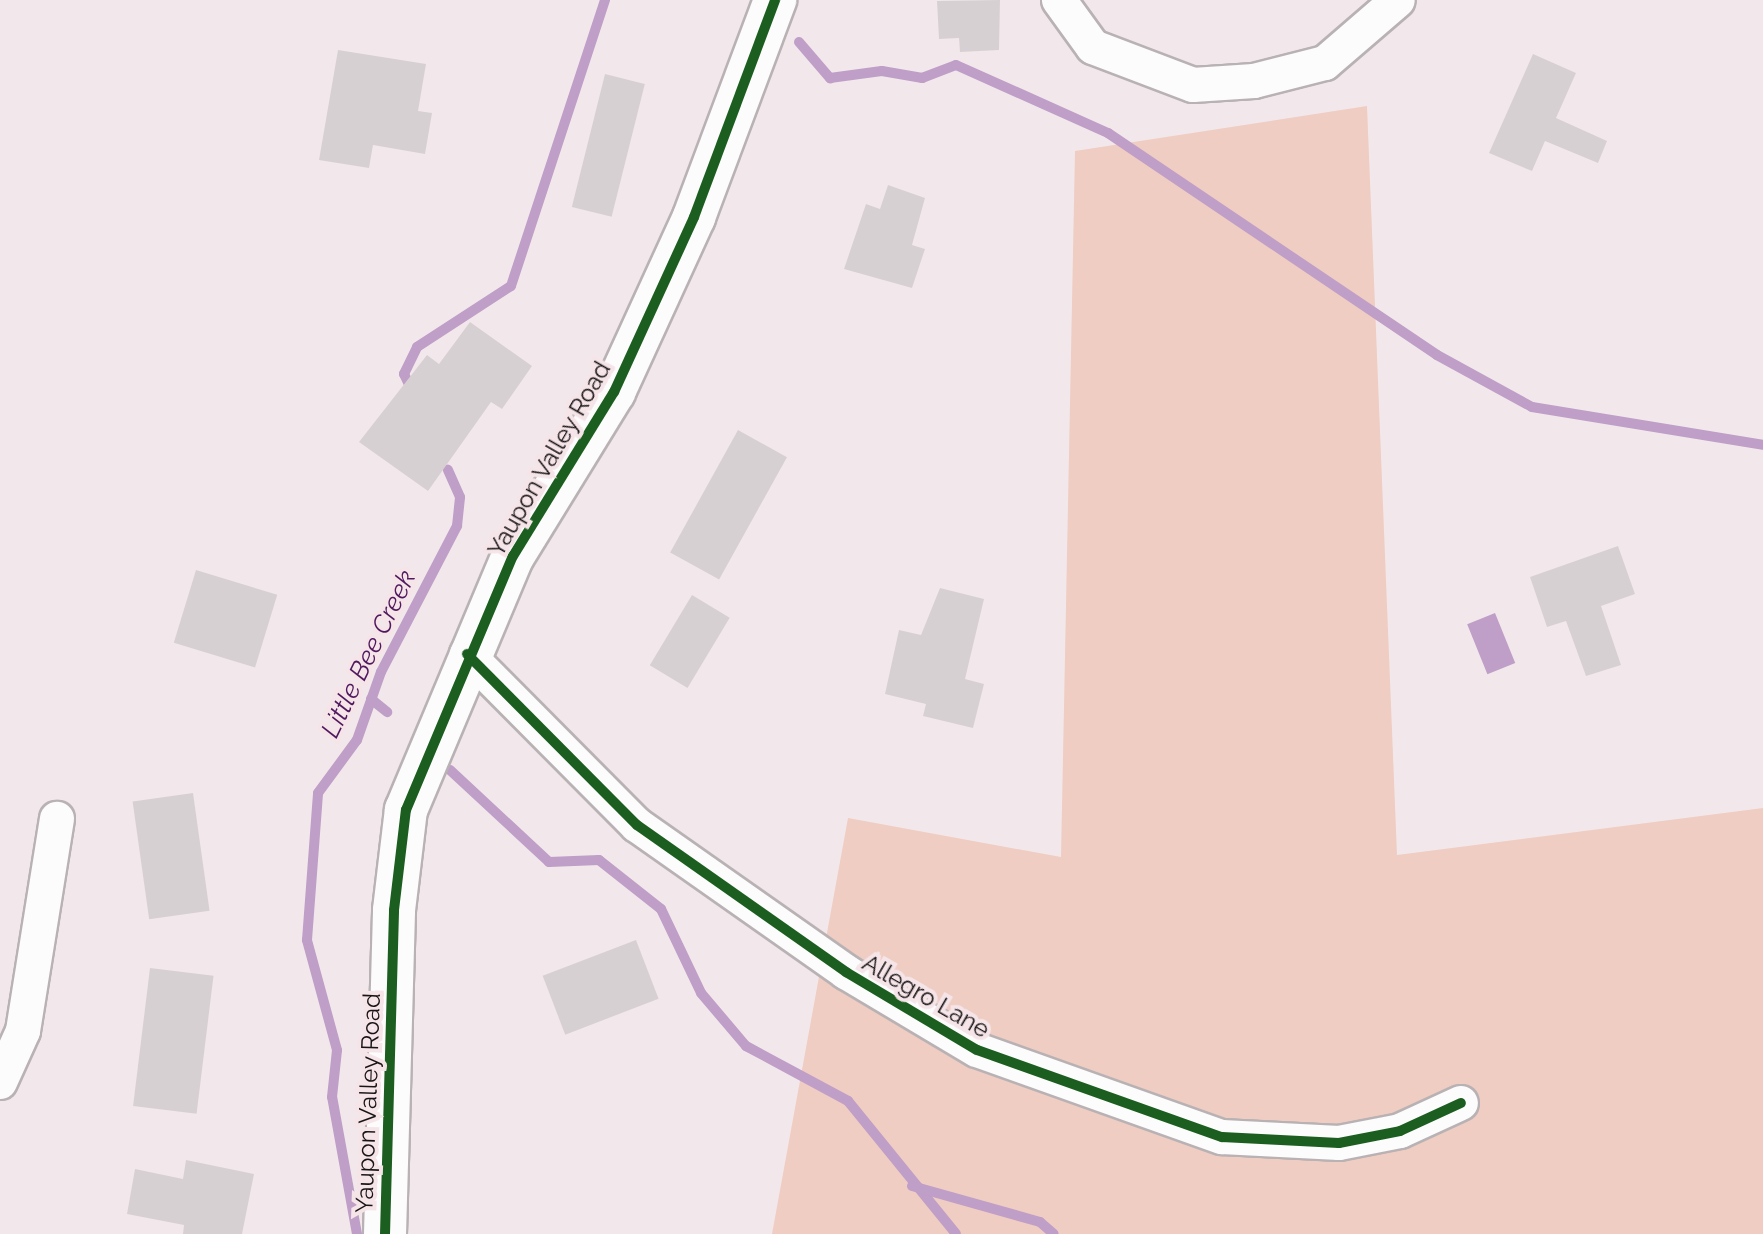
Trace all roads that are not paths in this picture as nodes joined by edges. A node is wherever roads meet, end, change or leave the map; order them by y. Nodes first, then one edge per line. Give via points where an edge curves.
1 (775, 0) edge
2 (1059, 0) edge
3 (1398, 0) edge
4 (467, 654) junction
5 (57, 819) dead end
6 (0, 1082) edge
7 (1461, 1103) dead end
8 (385, 1234) edge

1 - 4 street, Yaupon Valley Road via 694,217 614,392 513,556
2 - 3 street via 1093,47 1193,85 1254,81 1325,63
4 - 7 street, Allegro Lane via 637,825 846,972 977,1050 1222,1137 1339,1143 1400,1131
4 - 8 street, Yaupon Valley Road via 406,810 394,910
5 - 6 street via 23,1031

